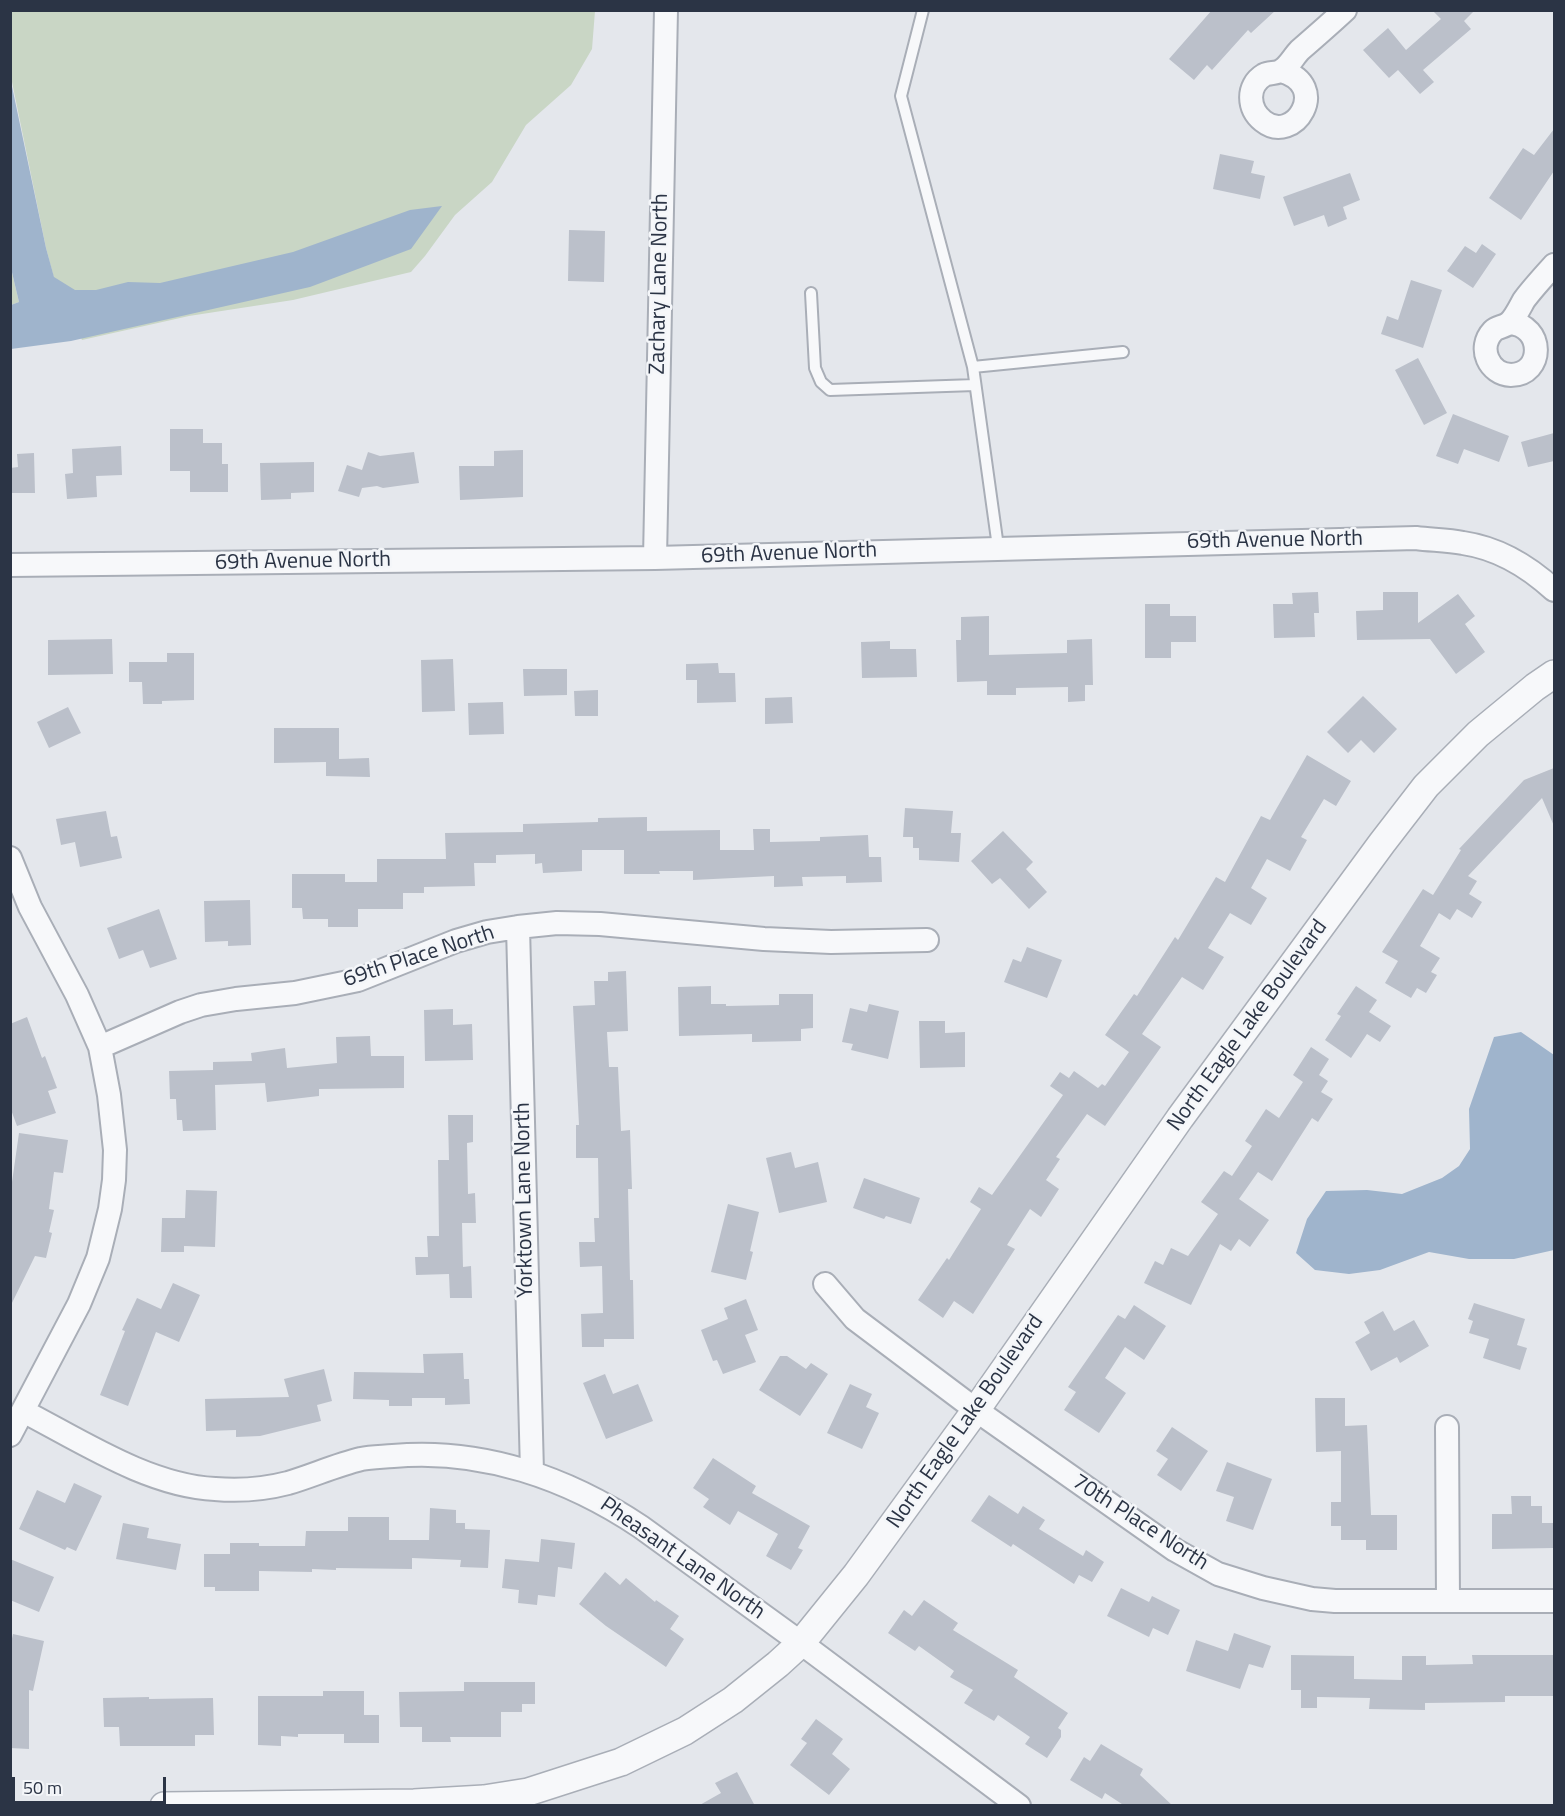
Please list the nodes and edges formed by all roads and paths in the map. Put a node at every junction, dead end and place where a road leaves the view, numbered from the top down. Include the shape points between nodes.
1 (666, 10) edge
2 (922, 10) edge
3 (1345, 10) edge
4 (1281, 71) dead end
5 (1554, 265) edge
6 (811, 293) dead end
7 (1509, 323) dead end
8 (1123, 352) dead end
9 (973, 367) junction
10 (975, 385) junction
11 (998, 548) junction
12 (655, 558) junction
13 (10, 566) edge
14 (1554, 590) edge
15 (1554, 674) edge
16 (10, 858) edge
17 (518, 927) junction
18 (927, 940) dead end
19 (100, 1047) junction
20 (825, 1284) dead end
21 (976, 1410) junction
22 (23, 1411) junction
23 (1447, 1427) dead end
24 (10, 1435) edge
25 (532, 1472) junction
26 (1448, 1601) junction
27 (1554, 1601) edge
28 (801, 1643) junction
29 (992, 1798) edge
30 (527, 1799) edge
31 (164, 1806) edge
32 (1019, 1806) edge

1 - 12 street, Zachary Lane North
2 - 9 lane via 901,96
3 - 4 street
5 - 7 street
6 - 10 lane via 815,368 830,390
8 - 9 lane
9 - 10 lane
10 - 11 lane
11 - 12 street, 69th Avenue North
11 - 14 street, 69th Avenue North via 1416,538 1465,543 1508,557
12 - 13 street, 69th Avenue North
15 - 21 street, North Eagle Lake Boulevard via 1478,734 1426,786 1180,1118
16 - 19 street via 30,907
17 - 18 street, 69th Place North via 600,924 764,939
17 - 19 street, 69th Place North via 456,941 358,980 201,1005
17 - 25 street, Yorktown Lane North
19 - 22 street via 115,1150 105,1234 79,1304
20 - 21 street, 70th Place North via 855,1319
21 - 26 street, 70th Place North via 1136,1525 1218,1574 1312,1599
21 - 28 street, North Eagle Lake Boulevard via 856,1575
22 - 24 street
22 - 25 street, Pheasant Lane North via 123,1463 168,1480 215,1490 253,1489 362,1459 416,1454 477,1459
23 - 26 street
25 - 28 street, Pheasant Lane North via 617,1511
26 - 27 street, 70th Place North
28 - 29 street, Pheasant Lane North
28 - 30 street, North Eagle Lake Boulevard via 733,1700 685,1731 621,1762
29 - 32 street, Pheasant Lane North
30 - 31 street, North Eagle Lake Boulevard

